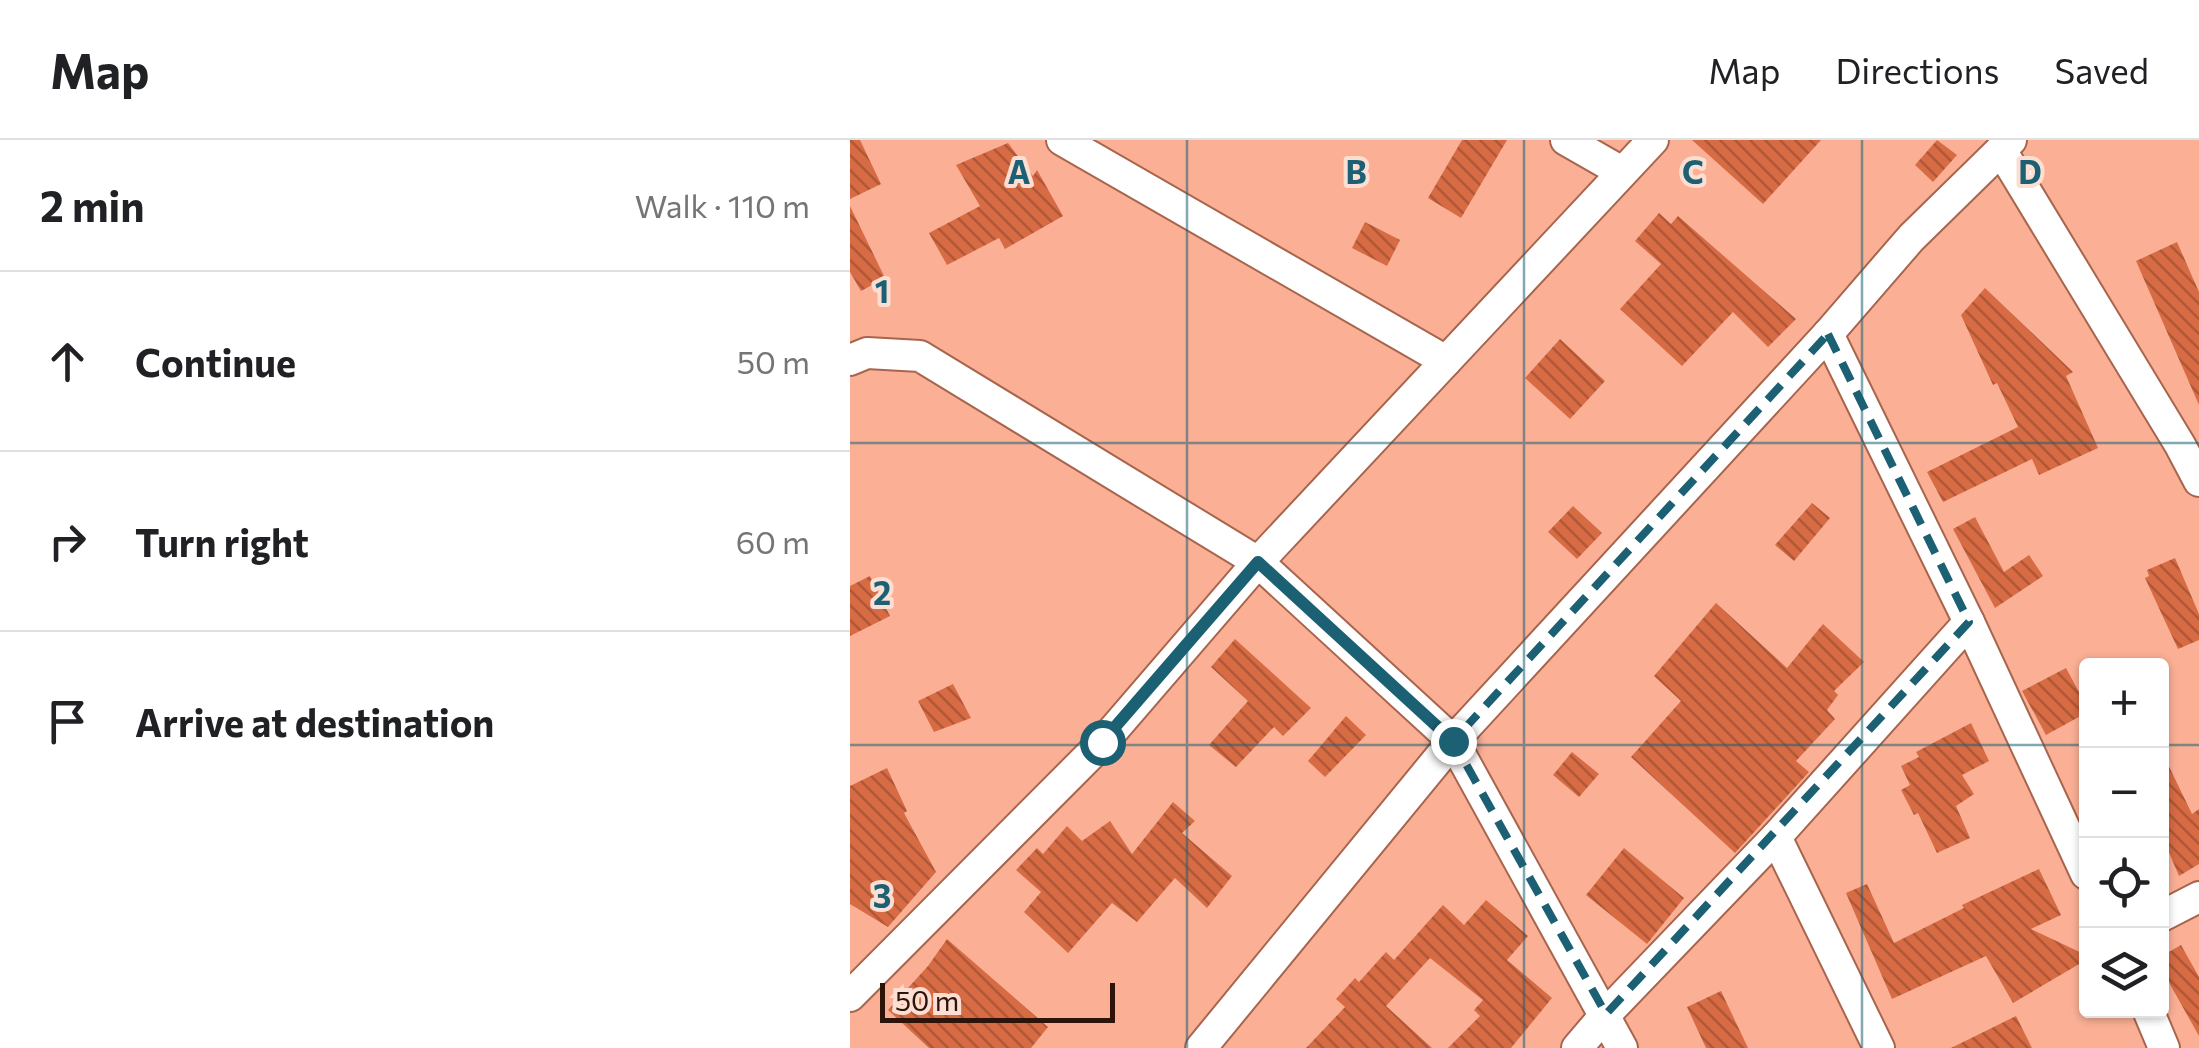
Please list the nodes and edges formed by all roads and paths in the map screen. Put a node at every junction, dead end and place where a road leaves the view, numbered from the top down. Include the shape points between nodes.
1 (1062, 140) edge
2 (1566, 140) edge
3 (1654, 140) edge
4 (2006, 145) edge
5 (1622, 172) junction
6 (1828, 334) junction
7 (850, 360) edge
8 (1446, 361) junction
9 (2199, 482) edge
10 (1258, 562) junction
11 (1969, 622) junction
12 (1453, 741) junction
13 (1776, 838) junction
14 (2079, 859) edge
15 (2199, 897) edge
16 (2169, 912) edge
17 (852, 990) edge
18 (1606, 1014) junction
19 (2151, 1018) edge
20 (1201, 1048) edge
21 (1578, 1048) edge
22 (1622, 1048) edge
23 (1879, 1048) edge
24 (2164, 1048) edge

1 - 8 street
2 - 5 street
3 - 5 street
4 - 6 street via 1911,238
4 - 9 street
5 - 8 street
6 - 11 street
6 - 12 street
7 - 10 street via 867,353 920,356
8 - 10 street
10 - 12 street
10 - 17 street via 1102,742
11 - 13 street
11 - 14 street
12 - 18 street
12 - 20 street
13 - 18 street
13 - 23 street
15 - 16 street
18 - 21 street
18 - 22 street
19 - 24 street

